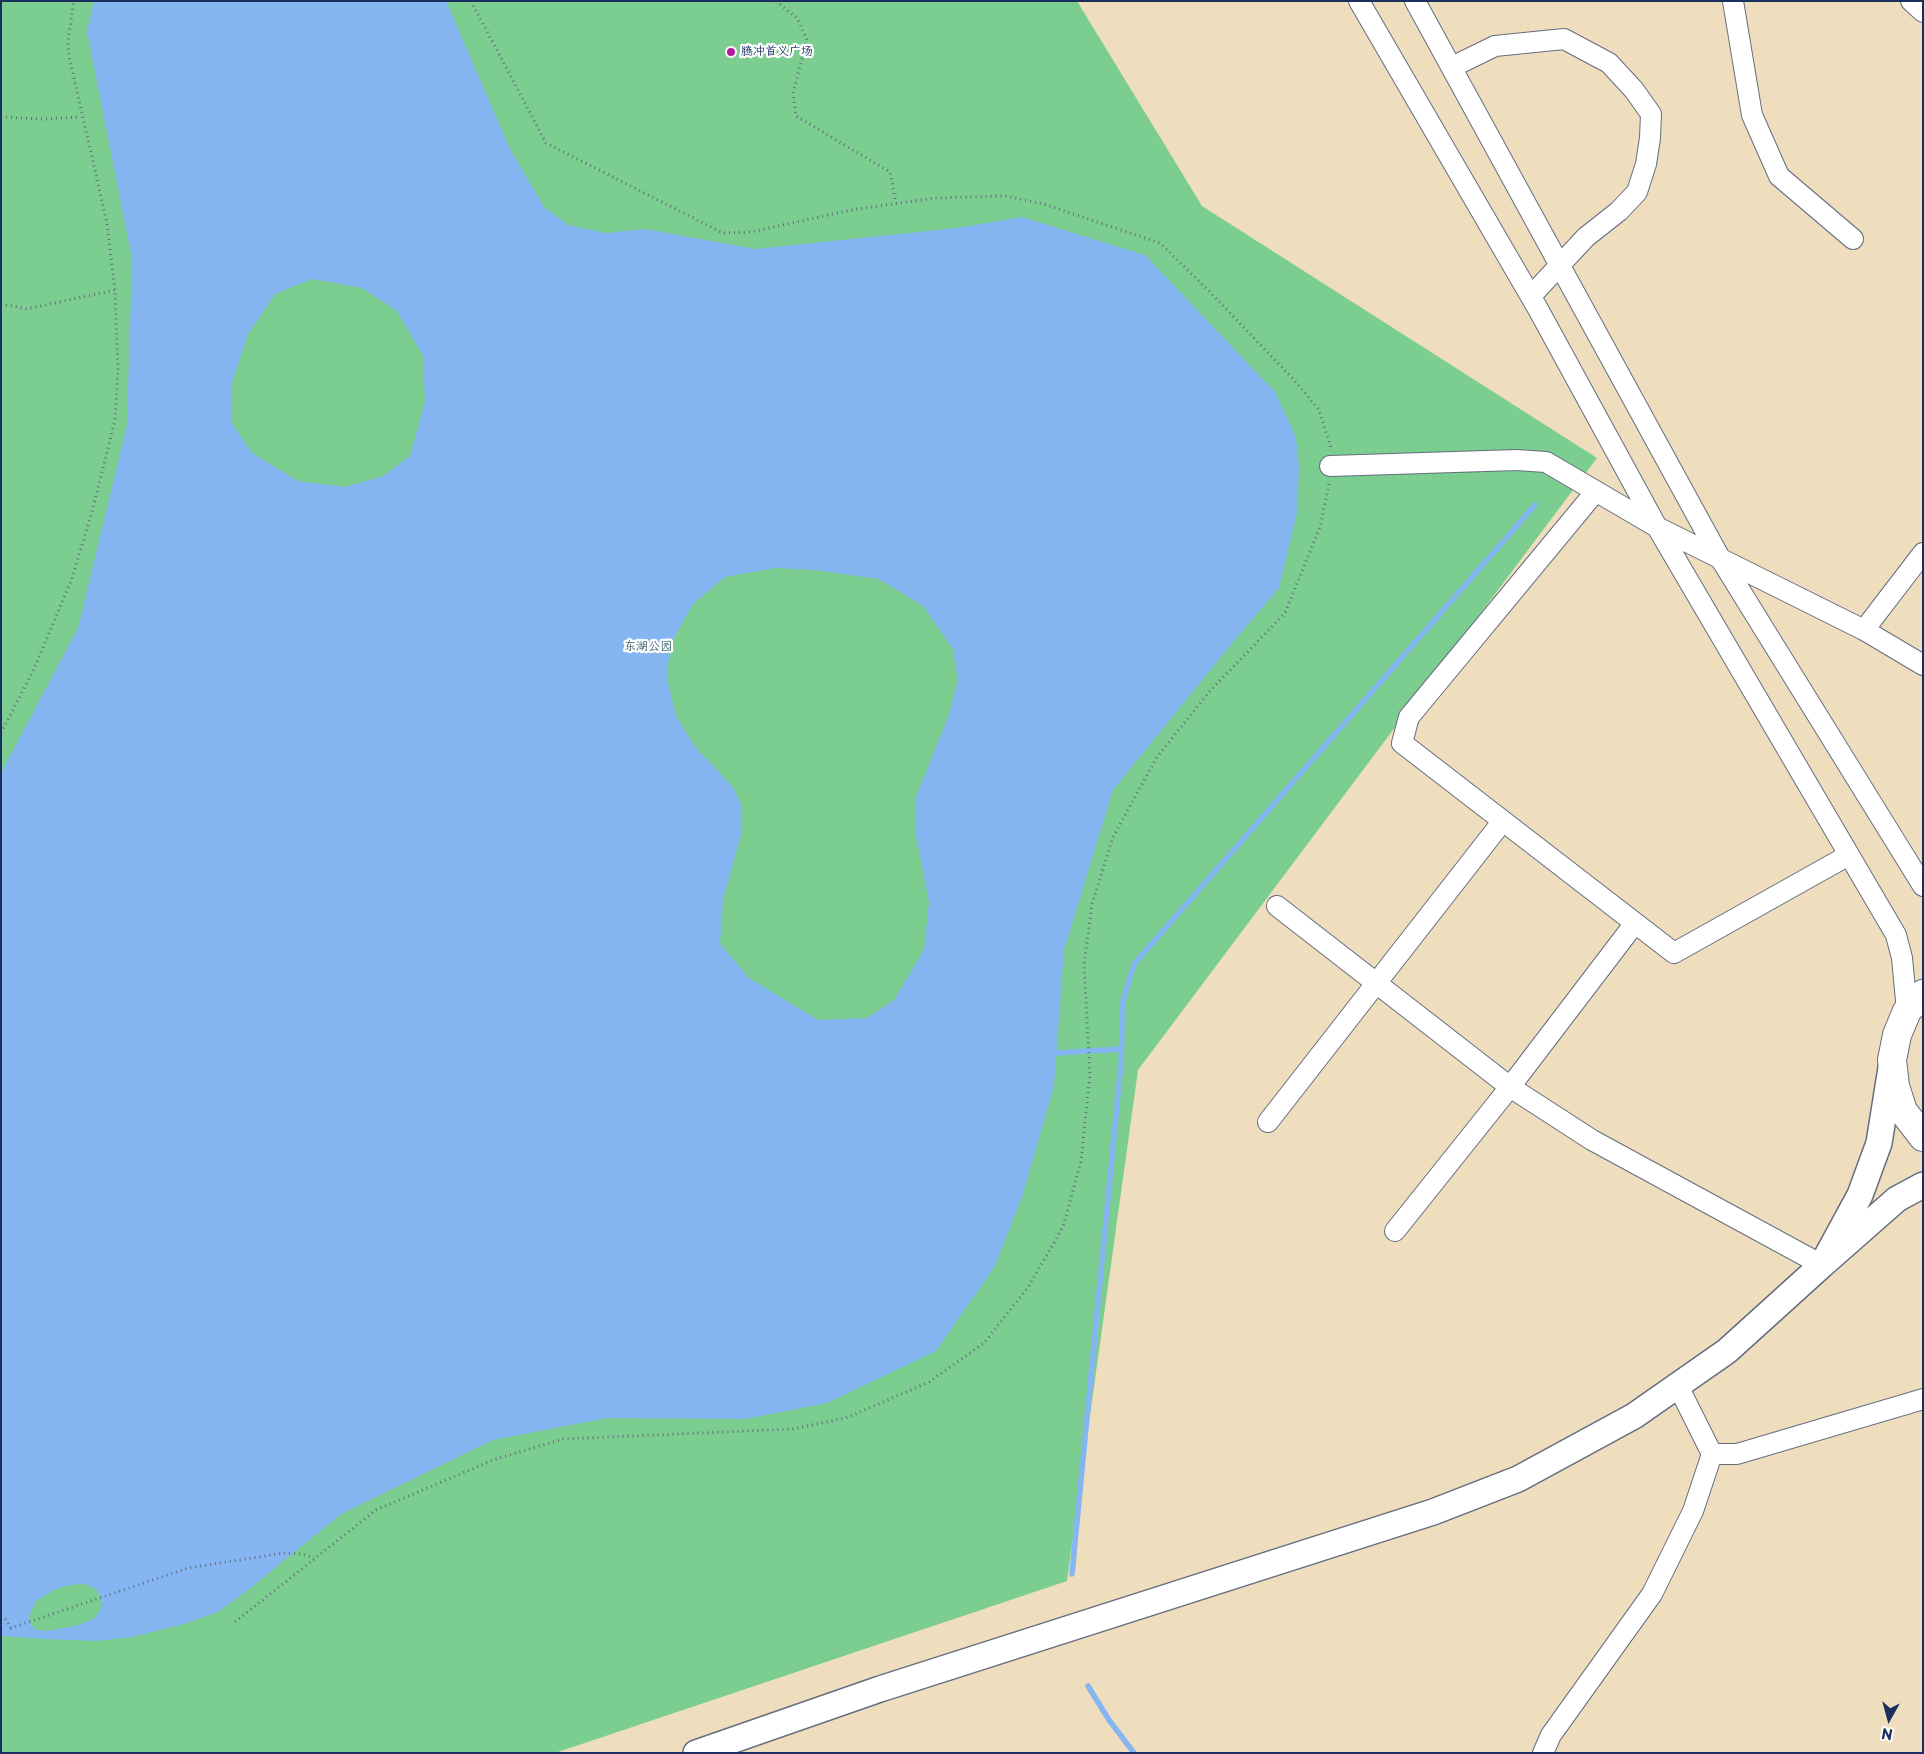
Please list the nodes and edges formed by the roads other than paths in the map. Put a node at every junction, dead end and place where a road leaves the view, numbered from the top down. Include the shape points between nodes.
1 (1359, 1) edge
2 (1415, 1) edge
3 (1733, 1) edge
4 (1910, 1) edge
5 (1923, 12) edge
6 (1452, 67) junction
7 (1854, 239) dead end
8 (1559, 266) junction
9 (1530, 296) junction
10 (1330, 466) road end
11 (1596, 490) junction
12 (1657, 527) junction
13 (1923, 553) edge
14 (1720, 558) junction
15 (1864, 630) junction
16 (1923, 665) edge
17 (1502, 822) junction
18 (1849, 855) junction
19 (1923, 886) edge
20 (1277, 906) dead end
21 (1635, 923) junction
22 (1375, 983) junction
23 (1915, 1002) edge
24 (1892, 1060) junction
25 (1510, 1087) junction
26 (1268, 1122) dead end
27 (1923, 1137) edge
28 (1923, 1185) edge
29 (1395, 1231) dead end
30 (1822, 1265) junction
31 (1678, 1386) junction
32 (1923, 1399) edge
33 (1712, 1454) junction
34 (696, 1753) edge
35 (1543, 1753) edge

1 - 9 street
2 - 6 street
3 - 7 street via 1752,115 1779,176
4 - 5 street
6 - 8 street
6 - 8 street via 1495,46 1564,39 1609,63 1651,114 1646,164 1637,192
8 - 9 street
8 - 14 street
9 - 12 street
10 - 11 street via 1517,460 1546,462
11 - 12 street
11 - 17 street via 1409,717 1402,743
12 - 14 street
12 - 18 street
13 - 15 street
14 - 15 street
14 - 19 street
15 - 16 street
17 - 21 street
17 - 22 street
18 - 21 street via 1674,953
18 - 23 street via 1896,935
20 - 22 street
21 - 25 street
22 - 25 street
22 - 26 street
23 - 24 highway via 1897,1034
24 - 27 highway via 1895,1086 1903,1111
24 - 30 main road via 1879,1143 1860,1196
25 - 29 street
25 - 30 street via 1592,1140
28 - 30 main road via 1897,1199
30 - 31 main road via 1727,1351
31 - 33 street
31 - 34 main road via 1634,1416 1518,1479 1433,1512 880,1690
32 - 33 street via 1737,1454
33 - 35 street via 1692,1511 1652,1594 1551,1735

